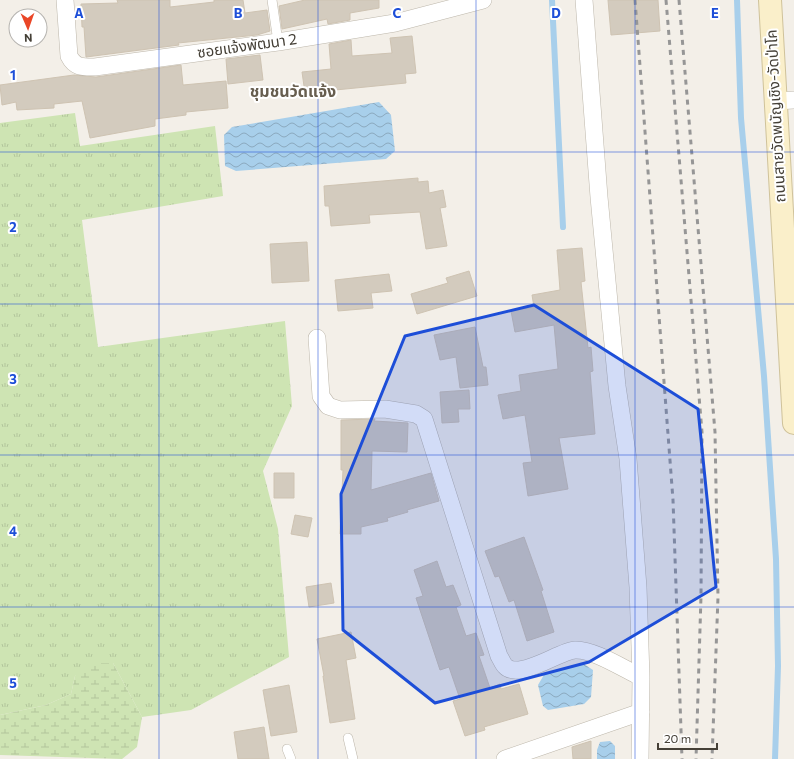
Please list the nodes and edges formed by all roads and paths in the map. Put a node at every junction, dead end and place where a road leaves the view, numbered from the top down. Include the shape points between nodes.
1 (65, 0) edge
2 (272, 0) edge
3 (483, 0) edge
4 (584, 0) edge
5 (770, 0) edge
6 (278, 42) junction
7 (785, 101) edge
8 (790, 267) edge
9 (317, 338) dead end
10 (794, 423) edge
11 (641, 677) junction
12 (641, 712) junction
13 (348, 738) dead end
14 (287, 749) dead end
15 (291, 759) edge
16 (353, 759) edge
17 (505, 759) edge
18 (640, 759) edge

1 - 6 street, ซอยแจ้งพัฒนา 2 via 69,56 73,64 80,67
2 - 6 lane
3 - 6 street, ซอยแจ้งพัฒนา 2 via 395,23
4 - 11 street via 616,378 628,459 638,587
5 - 7 main road, ถนนสายวัดพนัญเชิง-วัดป่าโค
7 - 8 main road, ถนนสายวัดพนัญเชิง-วัดป่าโค
8 - 10 main road, ถนนสายวัดพนัญเชิง-วัดป่าโค
9 - 11 street via 321,396 328,406 340,410 385,409 416,414 424,419 499,656 506,667 512,671 524,669 575,650 592,653
11 - 12 street
12 - 17 street
12 - 18 street
13 - 16 lane
14 - 15 lane

